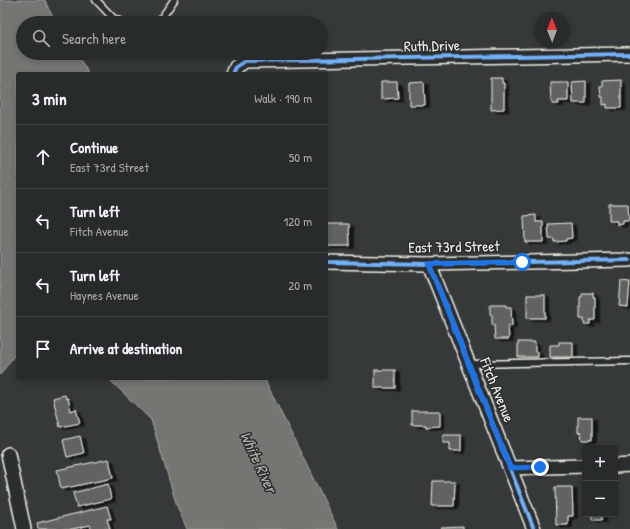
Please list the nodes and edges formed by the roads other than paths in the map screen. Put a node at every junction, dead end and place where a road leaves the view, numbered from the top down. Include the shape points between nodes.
1 (96, 0) edge
2 (174, 0) edge
3 (111, 16) edge
4 (163, 16) edge
5 (630, 54) edge
6 (328, 59) edge
7 (300, 60) edge
8 (234, 70) edge
9 (630, 260) edge
10 (328, 262) edge
11 (429, 264) junction
12 (630, 361) edge
13 (469, 364) junction
14 (8, 454) dead end
15 (630, 465) edge
16 (582, 466) edge
17 (618, 466) edge
18 (510, 468) junction
19 (24, 529) edge
20 (534, 529) edge

1 - 3 lane
2 - 4 lane
5 - 6 street, Ruth Drive
7 - 8 street, Ruth Drive via 245,61
9 - 11 street, East 73rd Street
10 - 11 street, East 73rd Street
11 - 13 street, Fitch Avenue
12 - 13 lane
13 - 18 street, Fitch Avenue
14 - 19 street
15 - 17 street
16 - 18 street
18 - 20 street, Fitch Avenue

